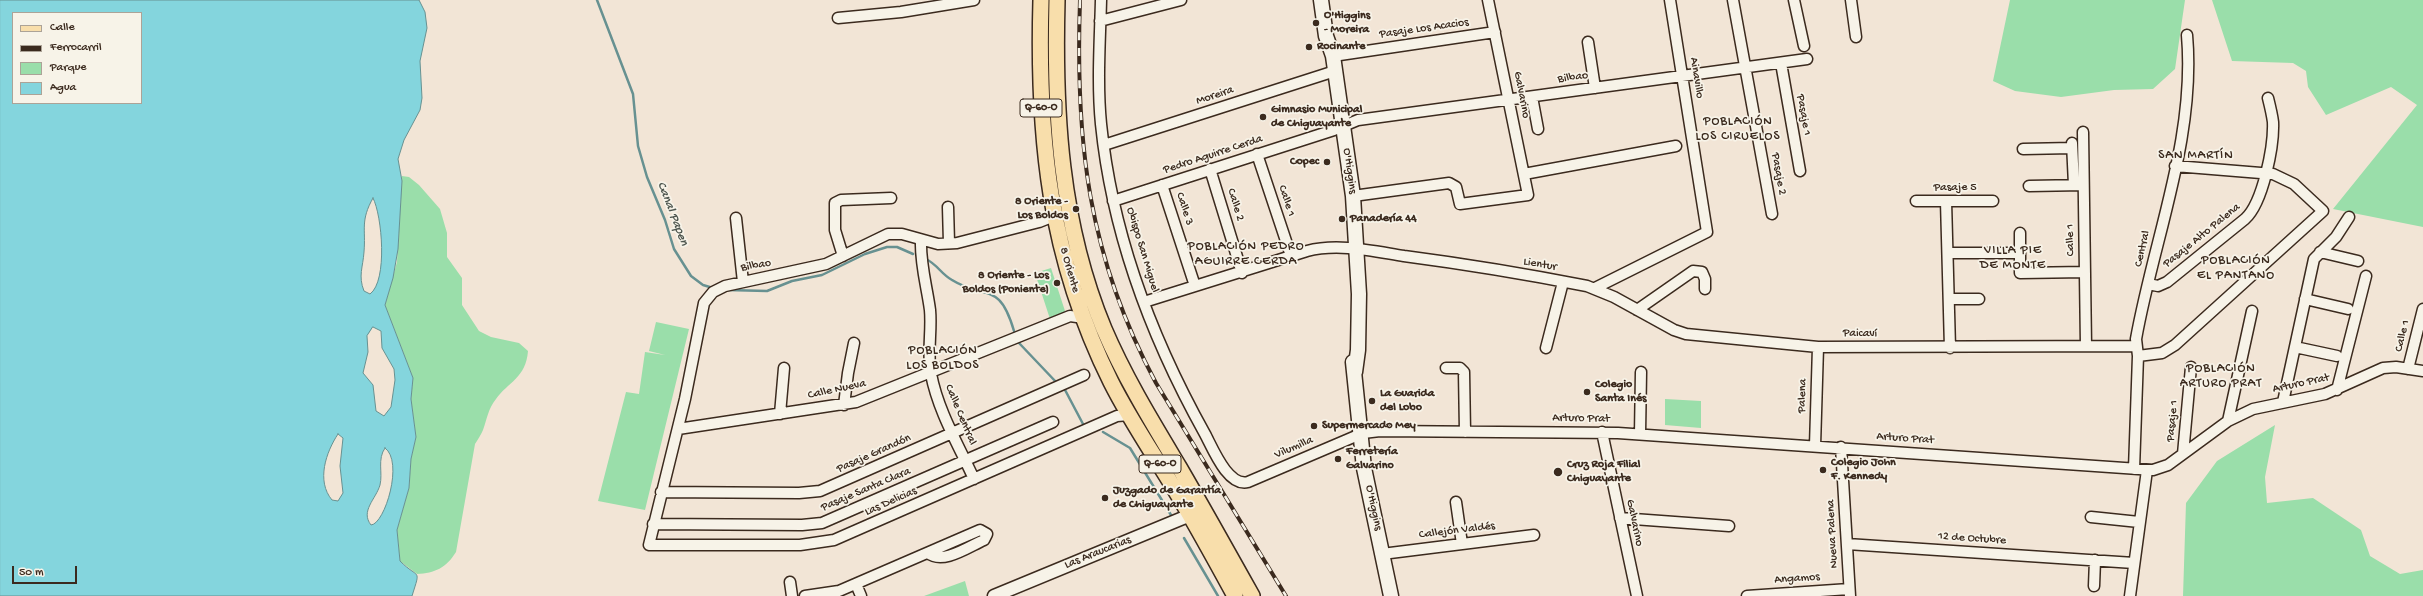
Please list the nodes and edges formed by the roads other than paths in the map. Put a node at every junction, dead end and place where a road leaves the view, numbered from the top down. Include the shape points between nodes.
1 (974, 0) edge
2 (1041, 0) edge
3 (1056, 0) edge
4 (1101, 0) edge
5 (1181, 0) edge
6 (1321, 0) edge
7 (1329, 0) edge
8 (1488, 0) edge
9 (1670, 0) edge
10 (1733, 0) edge
11 (1794, 0) edge
12 (1851, 0) edge
13 (838, 18) dead end
14 (1100, 21) junction
15 (1495, 32) junction
16 (2187, 35) dead end
17 (1856, 37) dead end
18 (1588, 42) dead end
19 (1804, 46) dead end
20 (1333, 56) junction
21 (1807, 59) dead end
22 (1781, 63) junction
23 (1747, 67) junction
24 (1335, 71) junction
25 (1682, 76) junction
26 (1595, 88) junction
27 (1532, 97) junction
28 (2268, 98) dead end
29 (1509, 100) junction
30 (1343, 126) junction
31 (1538, 129) dead end
32 (2083, 132) dead end
33 (1104, 145) junction
34 (1676, 146) dead end
35 (2023, 149) dead end
36 (1257, 154) junction
37 (2175, 166) junction
38 (1210, 169) junction
39 (1800, 172) dead end
40 (2265, 173) junction
41 (1524, 174) junction
42 (1162, 185) junction
43 (2078, 185) junction
44 (2029, 186) dead end
45 (1353, 196) junction
46 (891, 198) dead end
47 (1066, 200) junction
48 (1114, 201) junction
49 (1916, 201) dead end
50 (1946, 201) junction
51 (1993, 201) dead end
52 (948, 206) dead end
53 (1772, 214) dead end
54 (1054, 216) junction
55 (2349, 217) dead end
56 (736, 218) dead end
57 (2020, 233) dead end
58 (921, 240) junction
59 (949, 243) junction
60 (1356, 249) junction
61 (2020, 252) junction
62 (2320, 252) junction
63 (1948, 253) junction
64 (843, 256) junction
65 (1291, 256) junction
66 (2358, 261) dead end
67 (1242, 272) junction
68 (2085, 272) junction
69 (2366, 276) dead end
70 (743, 282) junction
71 (1563, 282) junction
72 (2148, 284) junction
73 (1195, 286) junction
74 (1595, 288) junction
75 (1705, 289) dead end
76 (2305, 298) junction
77 (1949, 299) junction
78 (1979, 299) dead end
79 (1144, 302) junction
80 (2348, 309) dead end
81 (2423, 309) edge
82 (1637, 310) junction
83 (2252, 312) dead end
84 (1084, 318) junction
85 (1104, 327) junction
86 (854, 343) dead end
87 (2086, 346) junction
88 (1818, 347) junction
89 (2295, 347) junction
90 (1546, 348) dead end
91 (1950, 348) junction
92 (2137, 351) junction
93 (2337, 356) dead end
94 (2191, 367) dead end
95 (784, 368) dead end
96 (1446, 368) dead end
97 (2408, 369) junction
98 (2423, 371) edge
99 (1641, 372) dead end
100 (931, 373) junction
101 (1084, 375) dead end
102 (2337, 390) junction
103 (2283, 402) junction
104 (844, 405) junction
105 (780, 414) junction
106 (1129, 415) junction
107 (2228, 421) junction
108 (1053, 422) dead end
109 (678, 430) junction
110 (1465, 432) junction
111 (1602, 432) junction
112 (953, 433) junction
113 (1640, 434) junction
114 (1360, 435) junction
115 (1815, 446) junction
116 (1841, 447) junction
117 (2183, 454) junction
118 (966, 461) junction
119 (2134, 469) junction
120 (2146, 470) junction
121 (974, 479) junction
122 (1239, 483) joint
123 (661, 492) junction
124 (1456, 502) dead end
125 (1196, 511) junction
126 (2091, 517) dead end
127 (1620, 518) junction
128 (2139, 522) junction
129 (653, 524) junction
130 (1729, 526) dead end
131 (1534, 535) dead end
132 (1462, 544) junction
133 (1847, 544) junction
134 (648, 545) joint
135 (928, 553) junction
136 (1382, 554) junction
137 (2095, 560) junction
138 (2134, 563) junction
139 (790, 582) dead end
140 (856, 584) junction
141 (2094, 586) dead end
142 (1850, 592) edge
143 (792, 596) edge
144 (805, 596) edge
145 (861, 596) edge
146 (994, 596) edge
147 (1235, 596) edge
148 (1252, 596) edge
149 (1392, 596) edge
150 (1637, 596) edge
151 (1747, 596) edge
152 (2130, 596) edge

1 - 13 street via 901,12
2 - 54 main road, 8 Oriente / Q-60-O via 1041,112
3 - 47 main road, 8 Oriente / Q-60-O via 1056,104
4 - 14 street, Obispo San Miguel
5 - 14 street
6 - 20 main road, O'Higgins via 1326,36
7 - 20 main road, O'Higgins via 1334,36
8 - 15 street, Galvarino
9 - 25 street, Ainavillo
10 - 23 street
11 - 19 street
12 - 17 street
14 - 33 street, Obispo San Miguel via 1099,84
15 - 20 street, Pasaje Los Acacios
15 - 29 street, Galvarino
16 - 37 street, Central via 2188,95
18 - 26 street
20 - 24 main road, O'Higgins
21 - 22 street, Bilbao
22 - 23 street, Bilbao
22 - 39 street, Pasaje 1
23 - 25 street, Bilbao
23 - 53 street, Pasaje 2
24 - 30 main road, O'Higgins
24 - 33 street, Moreira
25 - 26 street, Bilbao
25 - 74 street, Ainavillo via 1707,232
26 - 27 street, Bilbao
27 - 29 street, Bilbao
27 - 31 street
28 - 40 street, Pasaje Alto Palena via 2273,123
29 - 30 street, Bilbao via 1358,120
29 - 41 street, Galvarino
30 - 36 street, Pedro Aguirre Cerda
30 - 45 main road, O'Higgins
32 - 43 street, Calle 1
33 - 48 street, Obispo San Miguel
34 - 41 street
35 - 43 street via 2072,145
36 - 38 street, Pedro Aguirre Cerda
36 - 65 street, Calle 1
37 - 40 street
37 - 72 street, Central
38 - 42 street, Pedro Aguirre Cerda
38 - 67 street, Calle 2
40 - 72 street, Pasaje Alto Palena via 2258,203 2249,216 2167,282 2158,286
40 - 92 street, Paicaví via 2294,184 2322,211 2174,346 2162,353
41 - 45 street, Galvarino via 1528,195 1460,204 1456,187 1449,183
42 - 48 street, Pedro Aguirre Cerda
42 - 73 street, Calle 3
43 - 44 street
43 - 68 street, Calle 1
45 - 60 main road, O'Higgins
46 - 64 street via 836,201 834,221
47 - 54 main road via 1062,209
47 - 85 main road, 8 Oriente / Q-60-O via 1082,264
48 - 79 street, Obispo San Miguel
49 - 50 street, Pasaje 5
50 - 51 street, Pasaje 5
50 - 63 street
52 - 59 street
54 - 59 street, Bilbao via 1021,227
54 - 84 main road, 8 Oriente / Q-60-O
55 - 62 street via 2336,237
56 - 70 street
57 - 61 street
58 - 59 street, Bilbao
58 - 64 street, Bilbao via 902,234 888,234
58 - 100 street, Calle Central via 931,322
60 - 65 street, Lientur via 1312,250
60 - 71 street, Lientur
60 - 114 main road, O'Higgins via 1351,328
61 - 63 street
61 - 68 street via 2020,273
62 - 66 street
62 - 76 street via 2313,263
63 - 77 street
64 - 70 street, Bilbao via 820,266
65 - 67 street, Lientur
67 - 73 street, Lientur
68 - 87 street, Calle 1
69 - 102 street
70 - 109 street, Bilbao via 713,292 704,303
71 - 74 street, Lientur
71 - 90 street
72 - 92 street, Central
73 - 79 street, Lientur
74 - 82 street, Paicaví
75 - 82 street via 1702,272 1693,271
76 - 80 street
76 - 89 street
77 - 78 street
77 - 91 street
79 - 122 street, Obispo San Miguel via 1171,369 1188,403 1230,477
81 - 97 street, Calle 1
82 - 88 street, Paicaví via 1686,334
83 - 107 street
84 - 85 main road via 1091,318
84 - 100 street, Calle Nueva via 1070,316
84 - 106 main road, 8 Oriente / Q-60-O via 1108,376
85 - 125 main road, 8 Oriente / Q-60-O via 1138,400
86 - 104 street
87 - 91 street, Paicaví
87 - 92 street, Paicaví
88 - 91 street, Paicaví
88 - 115 street, Palena
89 - 93 street
89 - 103 street
92 - 119 street, Central
94 - 117 street, Pasaje 1
95 - 105 street
96 - 110 street via 1460,368 1464,372
97 - 98 street, Arturo Prat
97 - 102 street, Arturo Prat via 2390,367 2376,370
99 - 113 street
100 - 104 street, Calle Nueva
100 - 112 street, Calle Central via 937,398
101 - 112 street, Pasaje Grandón
102 - 103 street, Arturo Prat
103 - 107 street, Arturo Prat via 2254,409
104 - 105 street, Calle Nueva
105 - 109 street, Calle Nueva
106 - 121 street, Las Delicias via 1117,416
106 - 125 main road, 8 Oriente / Q-60-O
107 - 117 street, Arturo Prat
108 - 118 street, Pasaje Santa Clara
109 - 123 street, Bilbao
110 - 111 street, Arturo Prat
110 - 114 street, Arturo Prat via 1374,432
111 - 113 street, Arturo Prat
111 - 127 street, Galvarino
112 - 118 street, Calle Central
112 - 123 street, Pasaje Grandón via 838,484 812,492
113 - 115 street, Arturo Prat
114 - 122 street, Vilumilla via 1248,482
114 - 136 main road, O'Higgins via 1364,468
115 - 116 street, Arturo Prat
116 - 119 street, Arturo Prat
116 - 133 street, Nueva Palena
117 - 120 street, Arturo Prat via 2162,469
118 - 121 street, Calle Central
118 - 129 street, Pasaje Santa Clara via 822,523
119 - 120 street, Arturo Prat
120 - 128 street
121 - 134 street, Las Delicias via 846,536 822,543
123 - 129 street, Bilbao
124 - 132 street
125 - 146 street, Las Araucarias
125 - 147 main road, Q-60-O
125 - 148 main road, Q-60-O
126 - 128 street
127 - 130 street
127 - 150 street, Galvarino
128 - 138 street
129 - 134 street, Bilbao
131 - 132 street, Callejón Valdés
132 - 136 street, Callejón Valdés
133 - 137 street, 12 de Octubre
133 - 142 street, Nueva Palena
135 - 135 street via 934,558 942,558 984,540 987,534 980,530
135 - 140 street
136 - 149 main road, O'Higgins
137 - 138 street, 12 de Octubre
137 - 141 street
138 - 152 street
139 - 143 street
140 - 144 street
140 - 145 street
142 - 151 street, Angamos

